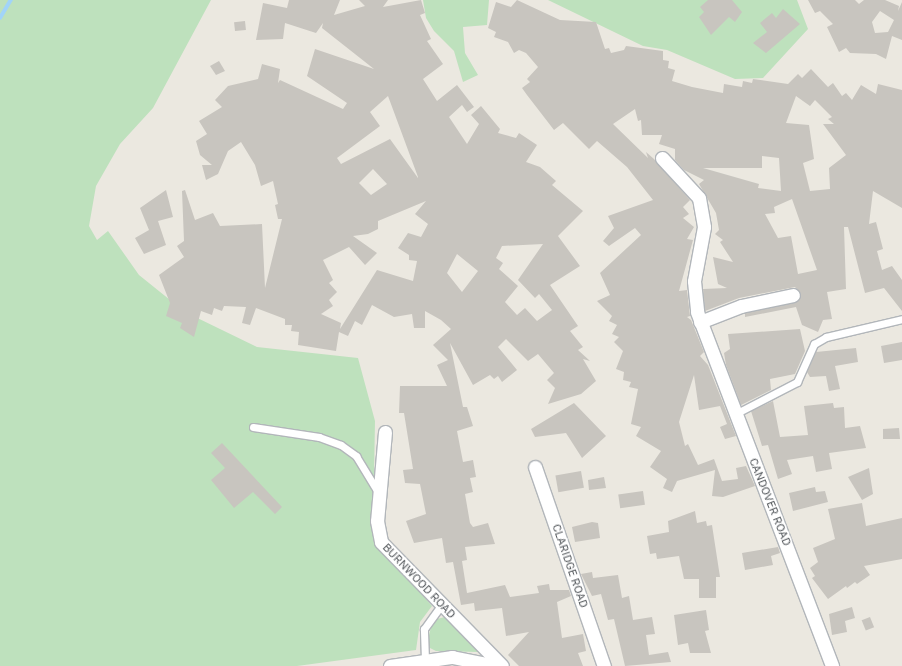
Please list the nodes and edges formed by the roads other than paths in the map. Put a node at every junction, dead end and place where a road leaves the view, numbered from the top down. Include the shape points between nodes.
1 (662, 158) dead end
2 (793, 295) dead end
3 (902, 319) edge
4 (700, 322) junction
5 (735, 414) junction
6 (253, 427) dead end
7 (385, 432) dead end
8 (535, 466) dead end
9 (380, 496) junction
10 (442, 604) junction
11 (425, 660) junction
12 (390, 666) edge
13 (496, 666) edge
14 (502, 666) edge
15 (604, 666) edge
16 (832, 666) edge

1 - 4 street, CANDOVER ROAD via 692,188 701,206 704,233 694,292
2 - 4 street via 741,306
3 - 5 lane via 826,338 814,344 797,382
4 - 5 street, CANDOVER ROAD
5 - 16 street, CANDOVER ROAD
6 - 9 lane via 319,437 341,445 356,456
7 - 9 street, BURNWOOD ROAD
8 - 15 street, CLARIDGE ROAD
9 - 10 street, BURNWOOD ROAD via 377,530 381,542
10 - 11 lane via 424,629
10 - 14 street, BURNWOOD ROAD
11 - 12 street
11 - 13 street via 467,658

